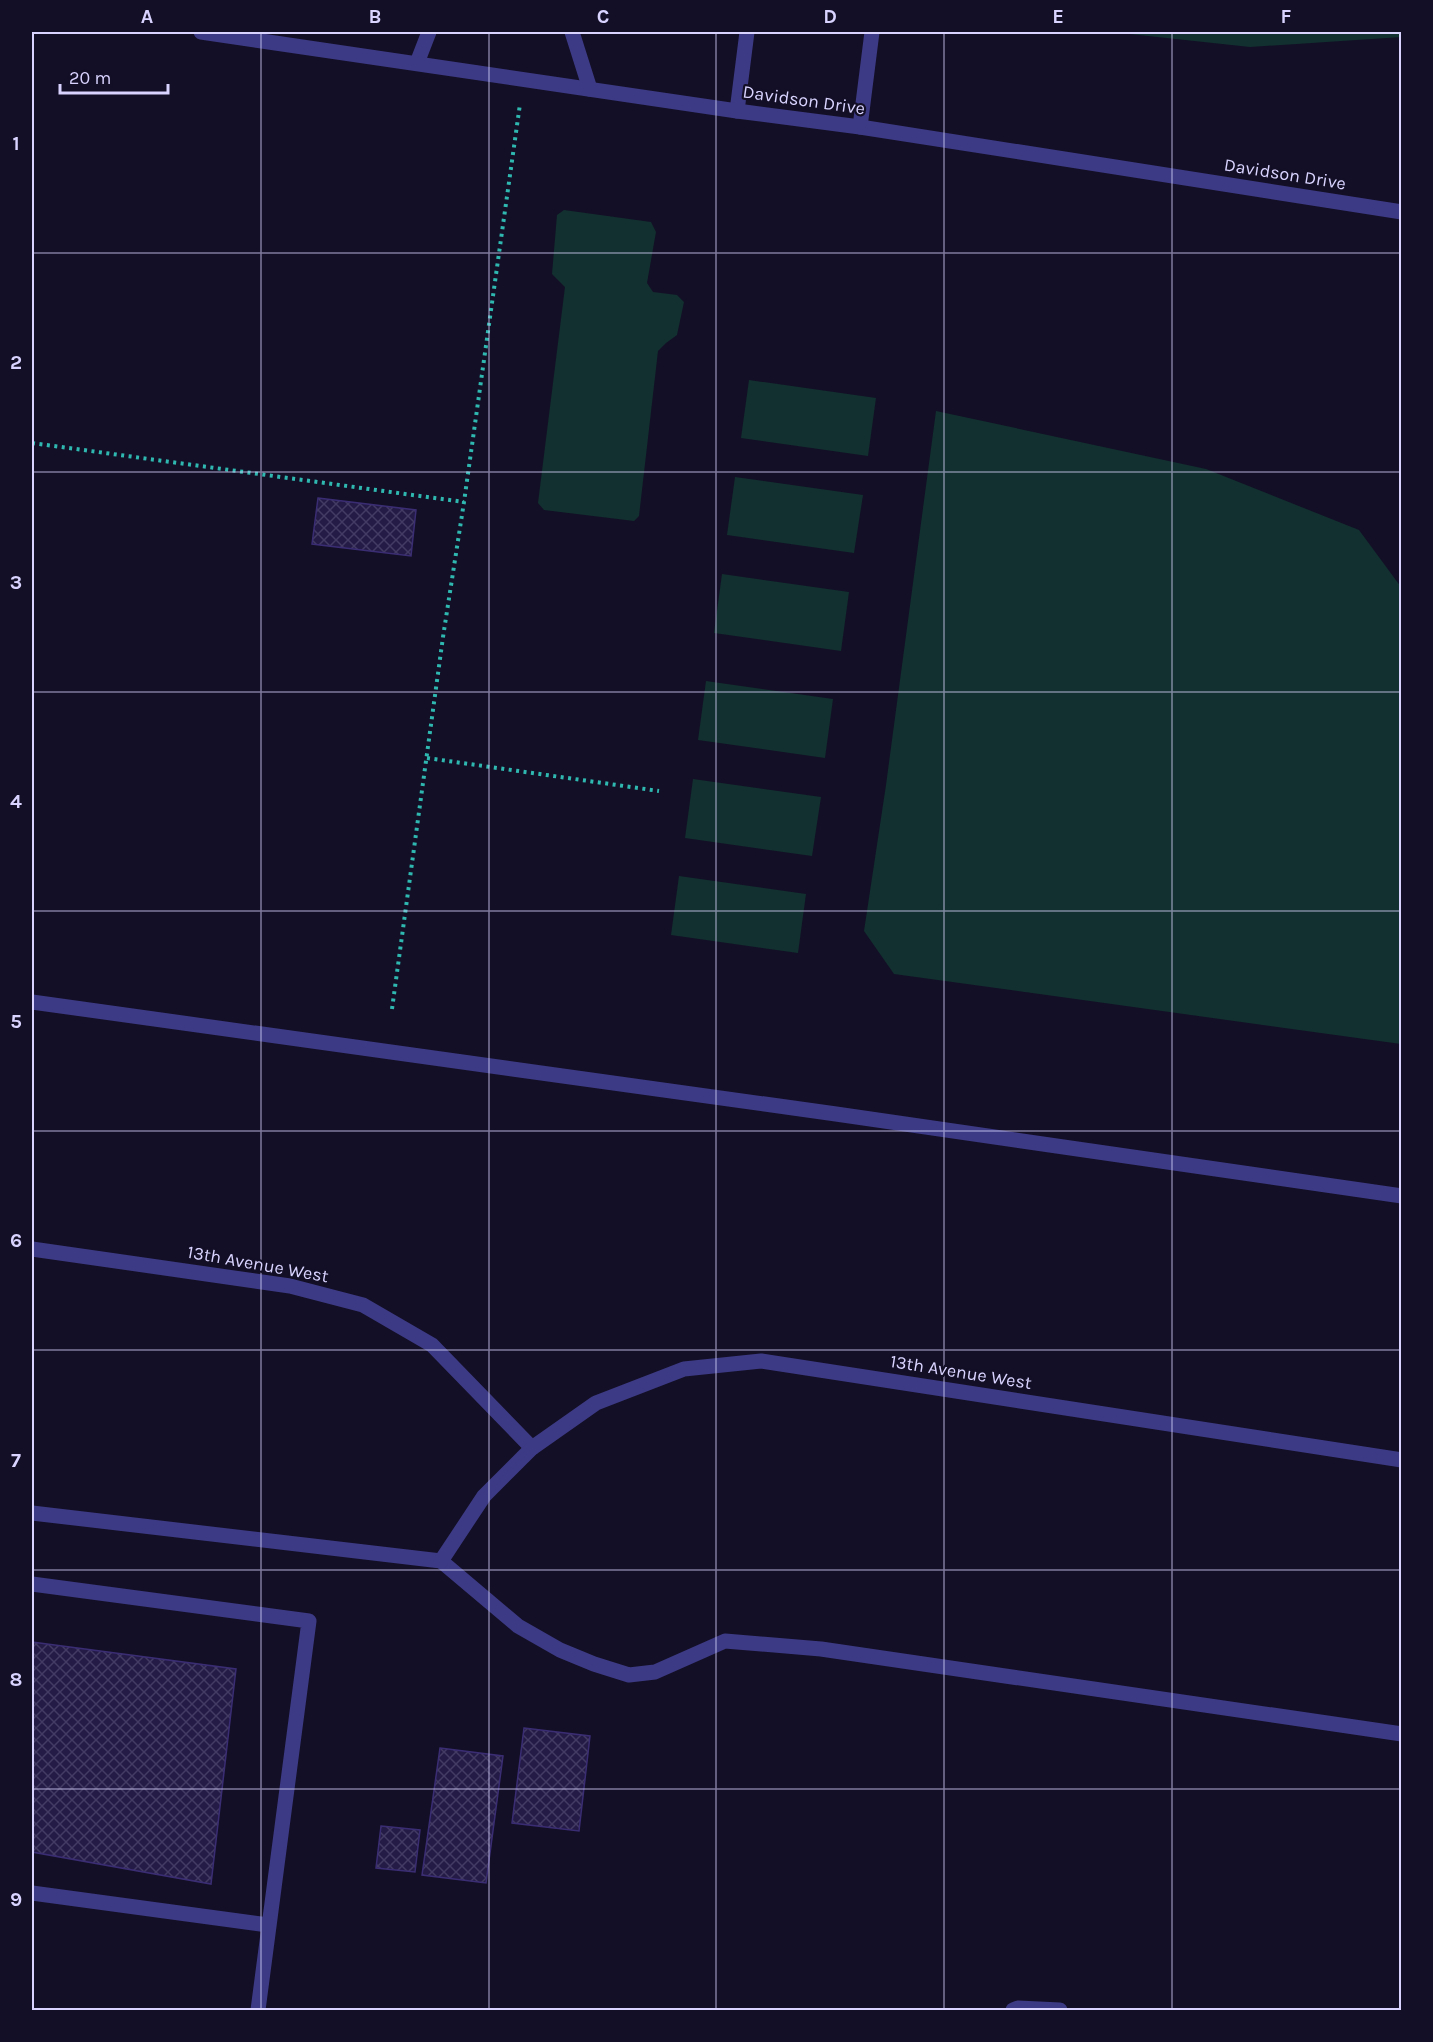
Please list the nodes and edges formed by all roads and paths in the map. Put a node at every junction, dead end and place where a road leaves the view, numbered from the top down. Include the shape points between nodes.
1 (201, 32) edge
2 (429, 32) edge
3 (572, 32) edge
4 (747, 32) edge
5 (872, 32) edge
6 (417, 63) junction
7 (523, 80) junction
8 (590, 89) junction
9 (737, 111) junction
10 (860, 127) junction
11 (1401, 212) edge
12 (32, 443) edge
13 (464, 502) junction
14 (428, 758) junction
15 (659, 791) dead end
16 (32, 1002) edge
17 (392, 1009) dead end
18 (1401, 1196) edge
19 (32, 1249) edge
20 (532, 1448) junction
21 (1401, 1460) edge
22 (32, 1513) edge
23 (441, 1561) junction
24 (32, 1584) edge
25 (1401, 1734) edge
26 (32, 1893) edge
27 (268, 1925) junction
28 (258, 2010) edge
29 (1013, 2010) edge
30 (1060, 2010) edge

1 - 6 street, Davidson Drive
2 - 6 street
3 - 8 street
4 - 9 street
5 - 10 street
6 - 7 street, Davidson Drive
7 - 8 street, Davidson Drive
7 - 13 path
8 - 9 street, Davidson Drive
9 - 10 street, Davidson Drive
10 - 11 street, Davidson Drive
12 - 13 path
13 - 14 path
14 - 15 path
14 - 17 path
16 - 18 street
19 - 20 street, 13th Avenue West via 290,1286 363,1305 432,1345
20 - 21 street, 13th Avenue West via 596,1403 684,1369 761,1361
20 - 23 street, 13th Avenue West via 484,1496
22 - 23 street
23 - 25 street via 518,1626 560,1650 629,1675 655,1672 726,1641 821,1649
24 - 27 street via 309,1621
26 - 27 street
27 - 28 street
29 - 30 street

